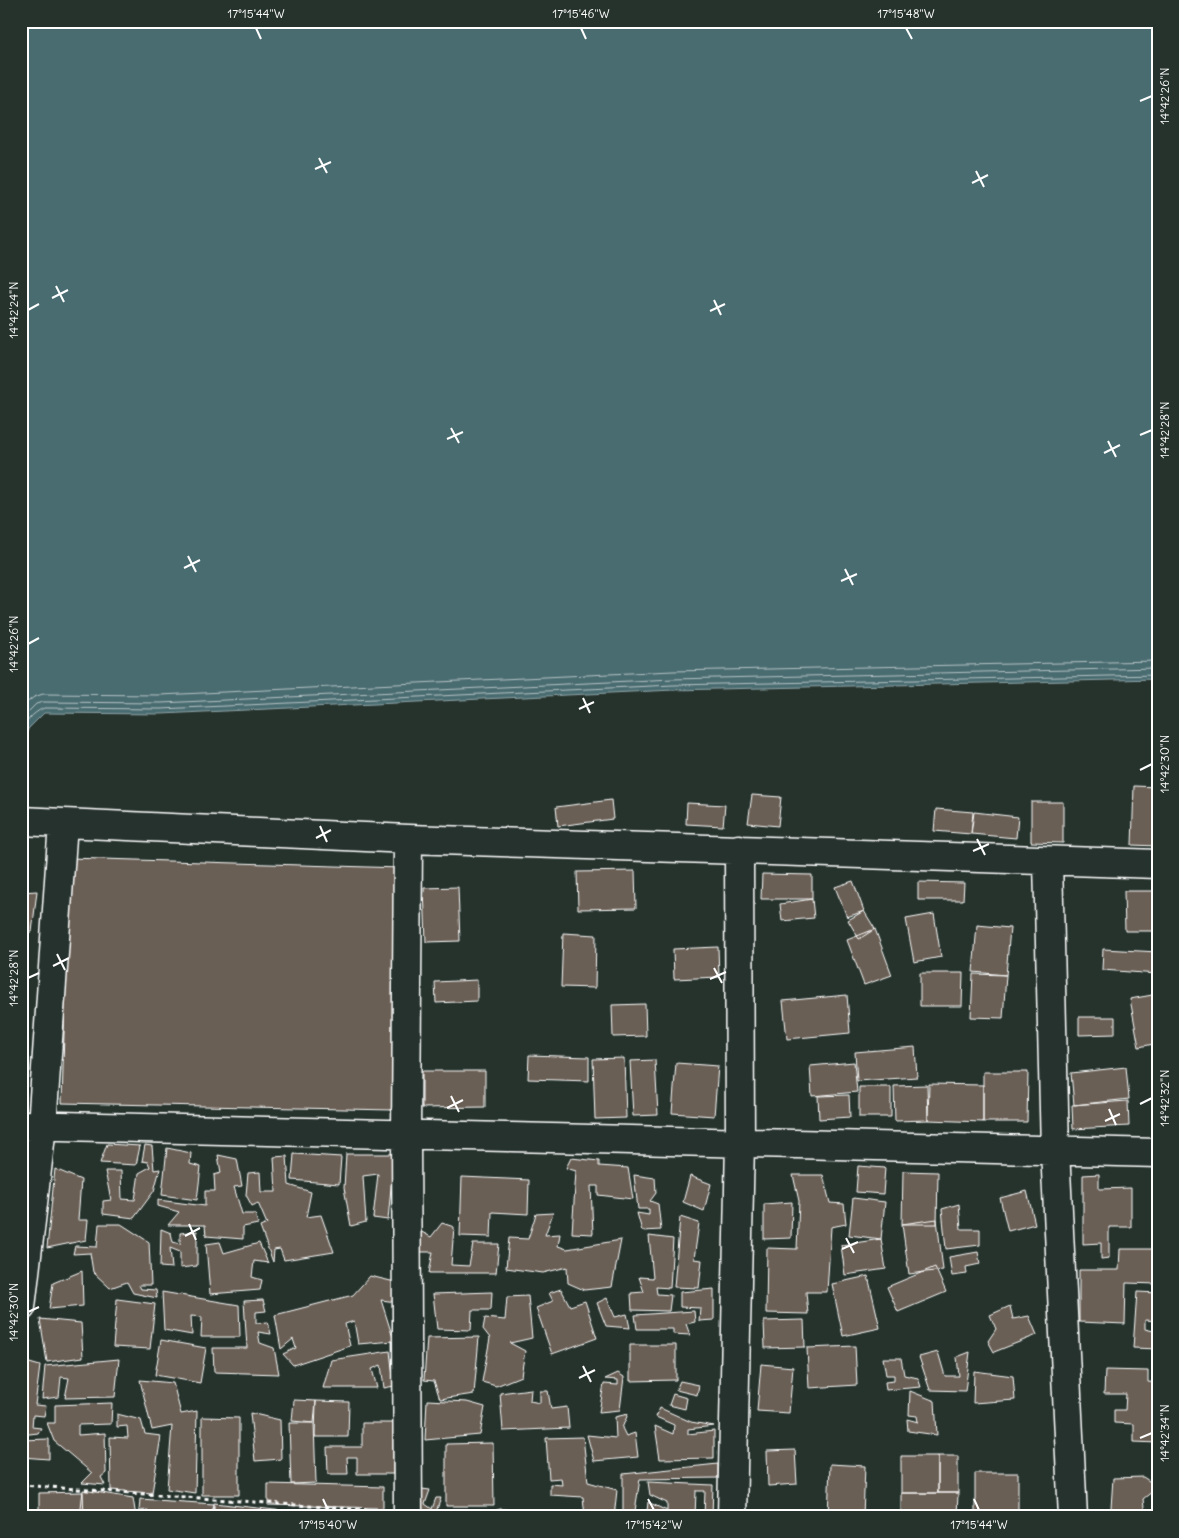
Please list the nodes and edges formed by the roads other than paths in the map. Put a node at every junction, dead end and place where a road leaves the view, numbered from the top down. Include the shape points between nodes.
1 (21, 821) edge
2 (63, 823) junction
3 (408, 839) junction
4 (739, 849) junction
5 (1048, 861) junction
6 (1158, 864) edge
7 (32, 1126) edge
8 (406, 1135) junction
9 (740, 1142) junction
10 (1055, 1150) junction
11 (1158, 1154) edge
12 (21, 1307) edge
13 (408, 1515) edge
14 (732, 1517) edge
15 (1072, 1517) edge

1 - 2 street
2 - 3 street
2 - 7 street
3 - 4 street
3 - 8 street
4 - 5 street
4 - 9 street
5 - 6 street
5 - 10 street
7 - 8 street
7 - 12 street
8 - 9 street
8 - 13 street
9 - 10 street
9 - 14 street
10 - 11 street
10 - 15 street

